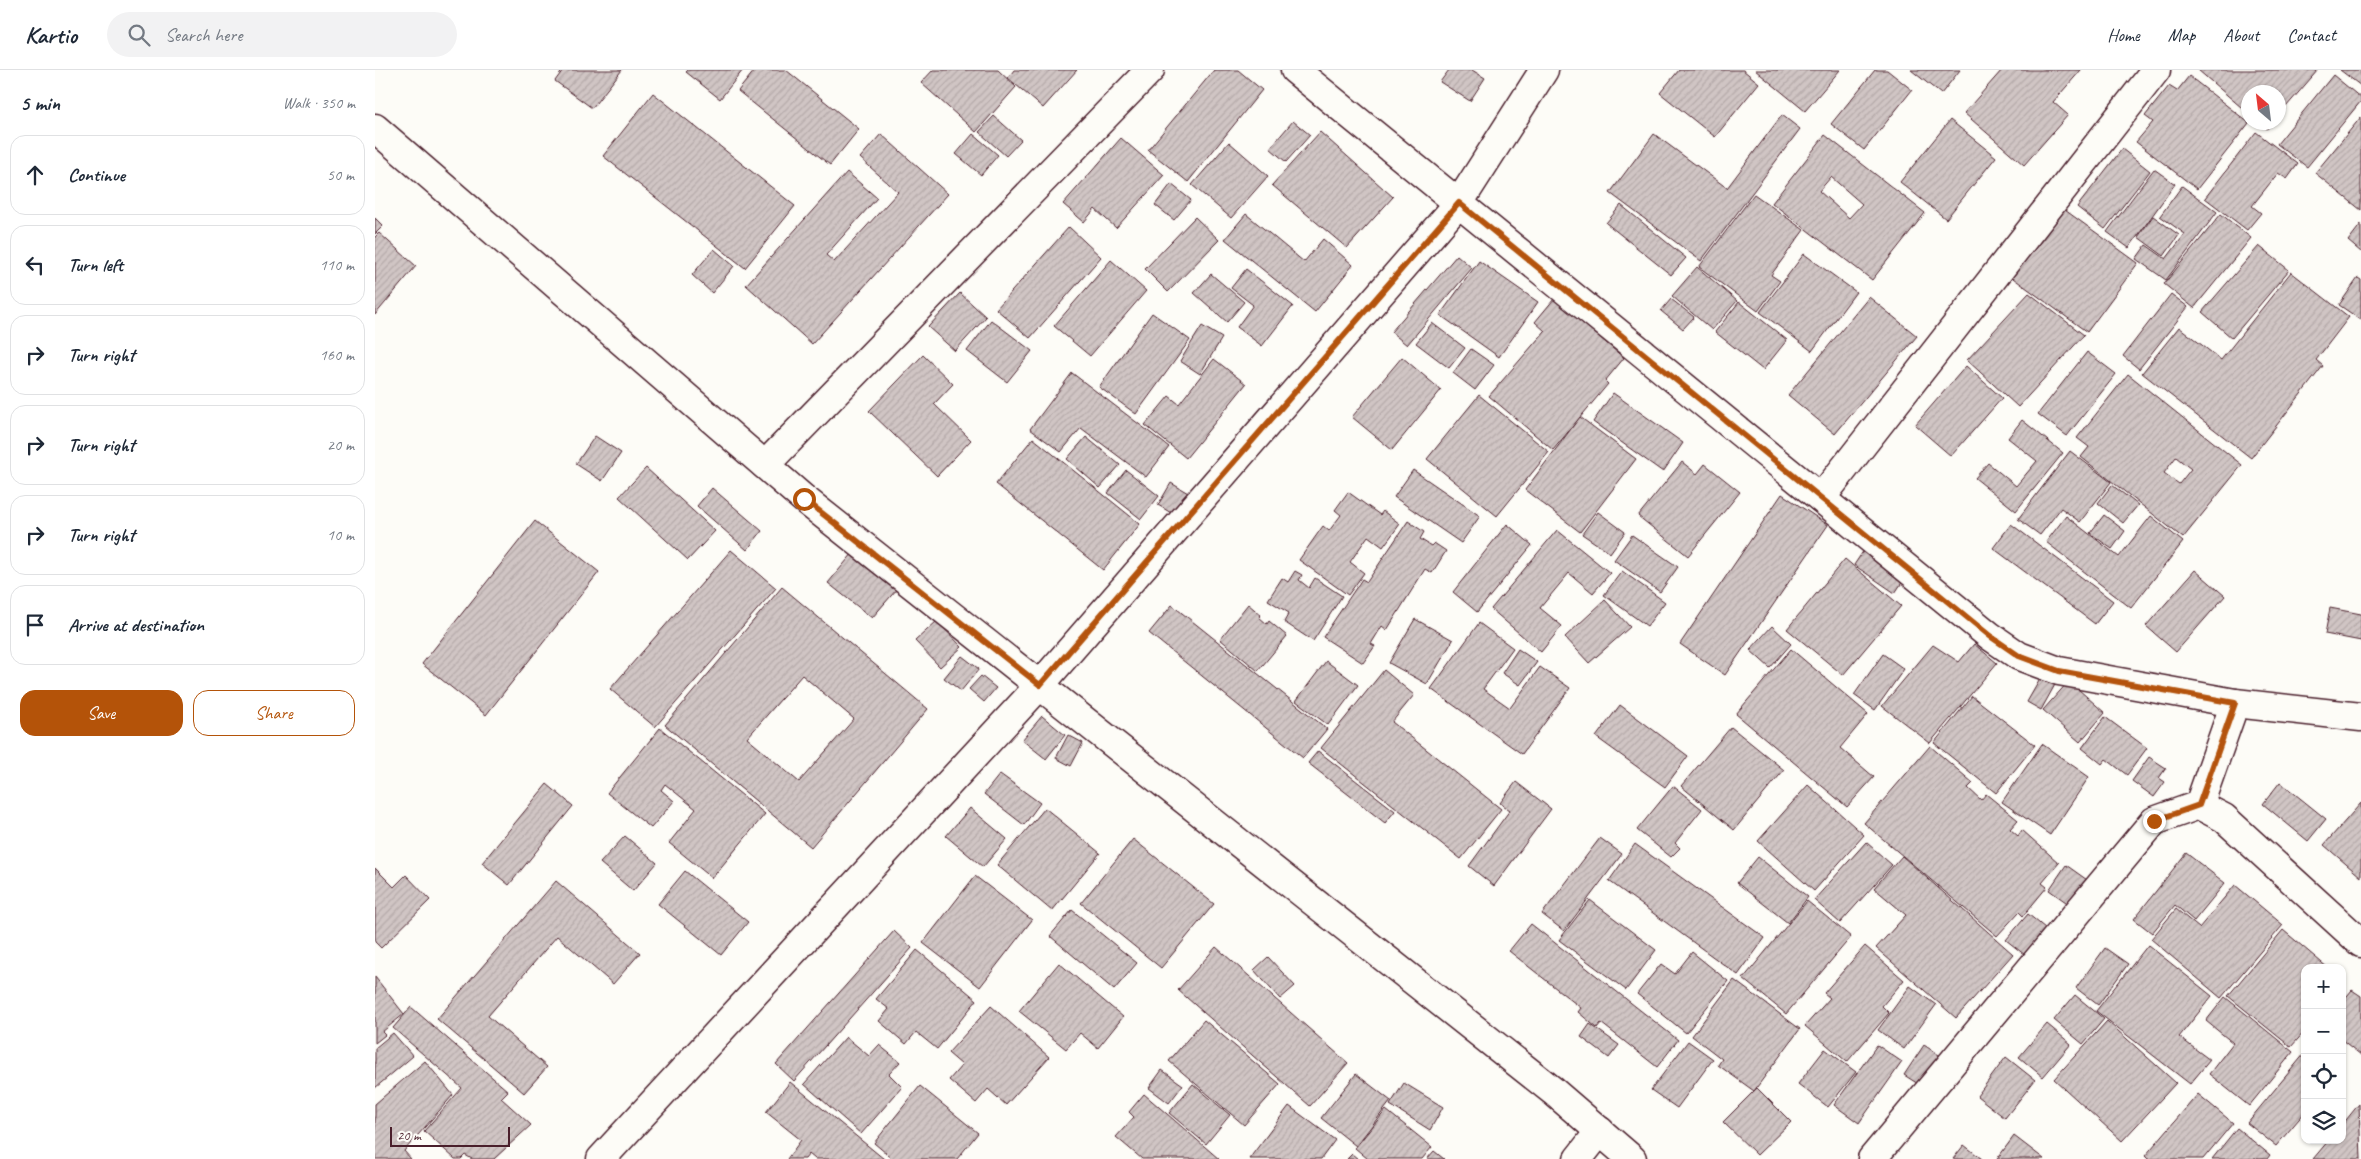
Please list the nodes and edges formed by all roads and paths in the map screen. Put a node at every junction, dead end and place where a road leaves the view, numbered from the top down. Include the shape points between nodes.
1 (1150, 70) edge
2 (1295, 70) edge
3 (1544, 70) edge
4 (2156, 70) edge
5 (375, 128) edge
6 (1459, 203) junction
7 (765, 465) junction
8 (1821, 498) junction
9 (1040, 685) junction
10 (2235, 703) junction
11 (2361, 717) edge
12 (2199, 805) junction
13 (2361, 944) edge
14 (1600, 1131) junction
15 (601, 1159) edge
16 (1578, 1159) edge
17 (1632, 1159) edge
18 (1873, 1159) edge

1 - 7 street
2 - 6 street
3 - 6 street
4 - 8 street
5 - 7 street
6 - 8 street
6 - 9 street
7 - 9 street
8 - 10 street via 2019,656 2059,671
9 - 14 street
9 - 15 street
10 - 11 street
10 - 12 street
12 - 13 street via 2224,818
12 - 18 street via 2154,821
14 - 16 street
14 - 17 street

